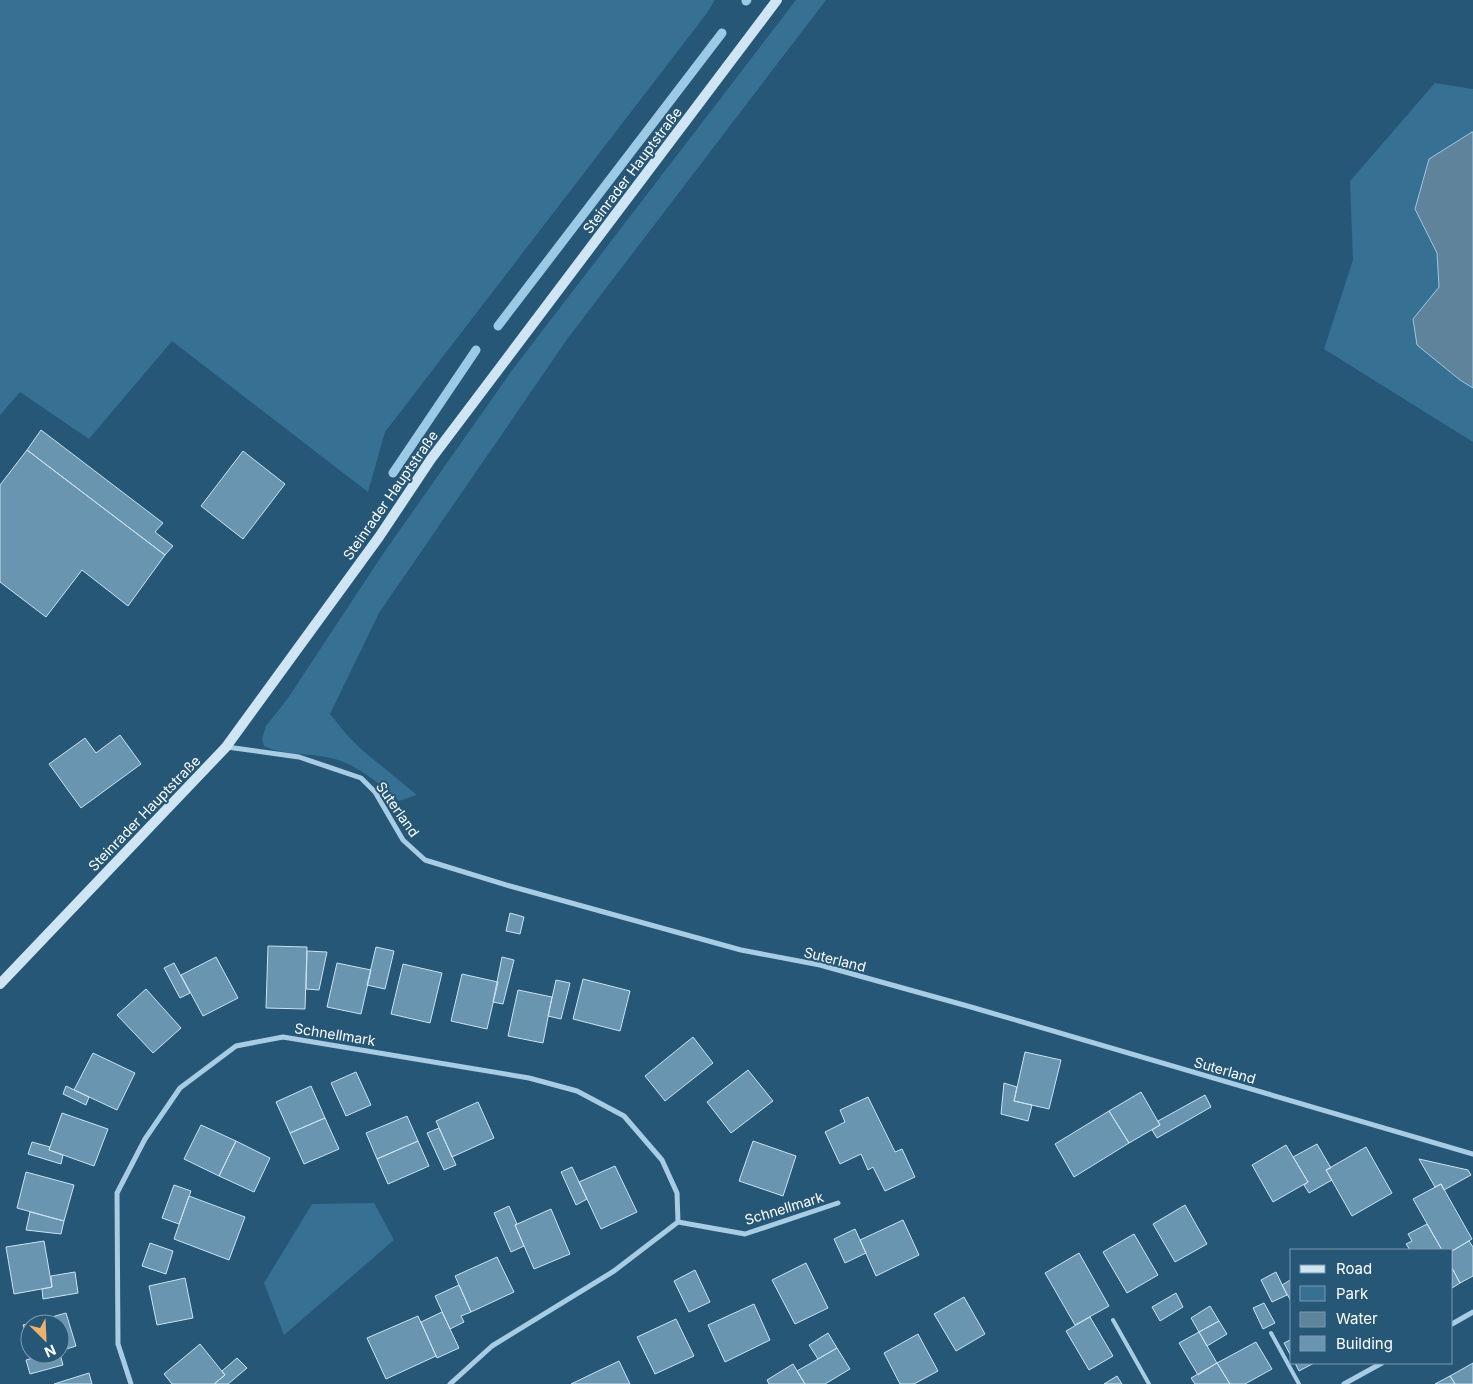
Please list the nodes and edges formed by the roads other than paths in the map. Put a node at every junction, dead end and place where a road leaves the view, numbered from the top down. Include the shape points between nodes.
1 (777, 0) edge
2 (226, 747) junction
3 (0, 984) edge
4 (1473, 1154) edge
5 (838, 1203) dead end
6 (678, 1222) junction
7 (1473, 1312) edge
8 (1113, 1320) dead end
9 (1453, 1323) edge
10 (1271, 1333) dead end
11 (1380, 1364) edge
12 (131, 1384) edge
13 (450, 1384) edge
14 (1149, 1384) edge
15 (1298, 1384) edge
16 (1344, 1384) edge

1 - 2 main road, Steinrader Hauptstraße via 431,459 379,537
2 - 3 main road, Steinrader Hauptstraße
2 - 4 street, Suterland via 299,758 361,778 375,792 403,840 425,860 741,950 820,965 970,1007
5 - 6 street, Schnellmark via 745,1234
6 - 12 street, Schnellmark via 677,1193 662,1160 624,1116 576,1091 529,1078 283,1037 236,1046 180,1088 144,1139 117,1193 118,1344
6 - 13 street via 614,1271 492,1346
7 - 9 street
8 - 14 lane
10 - 15 lane
11 - 16 street

